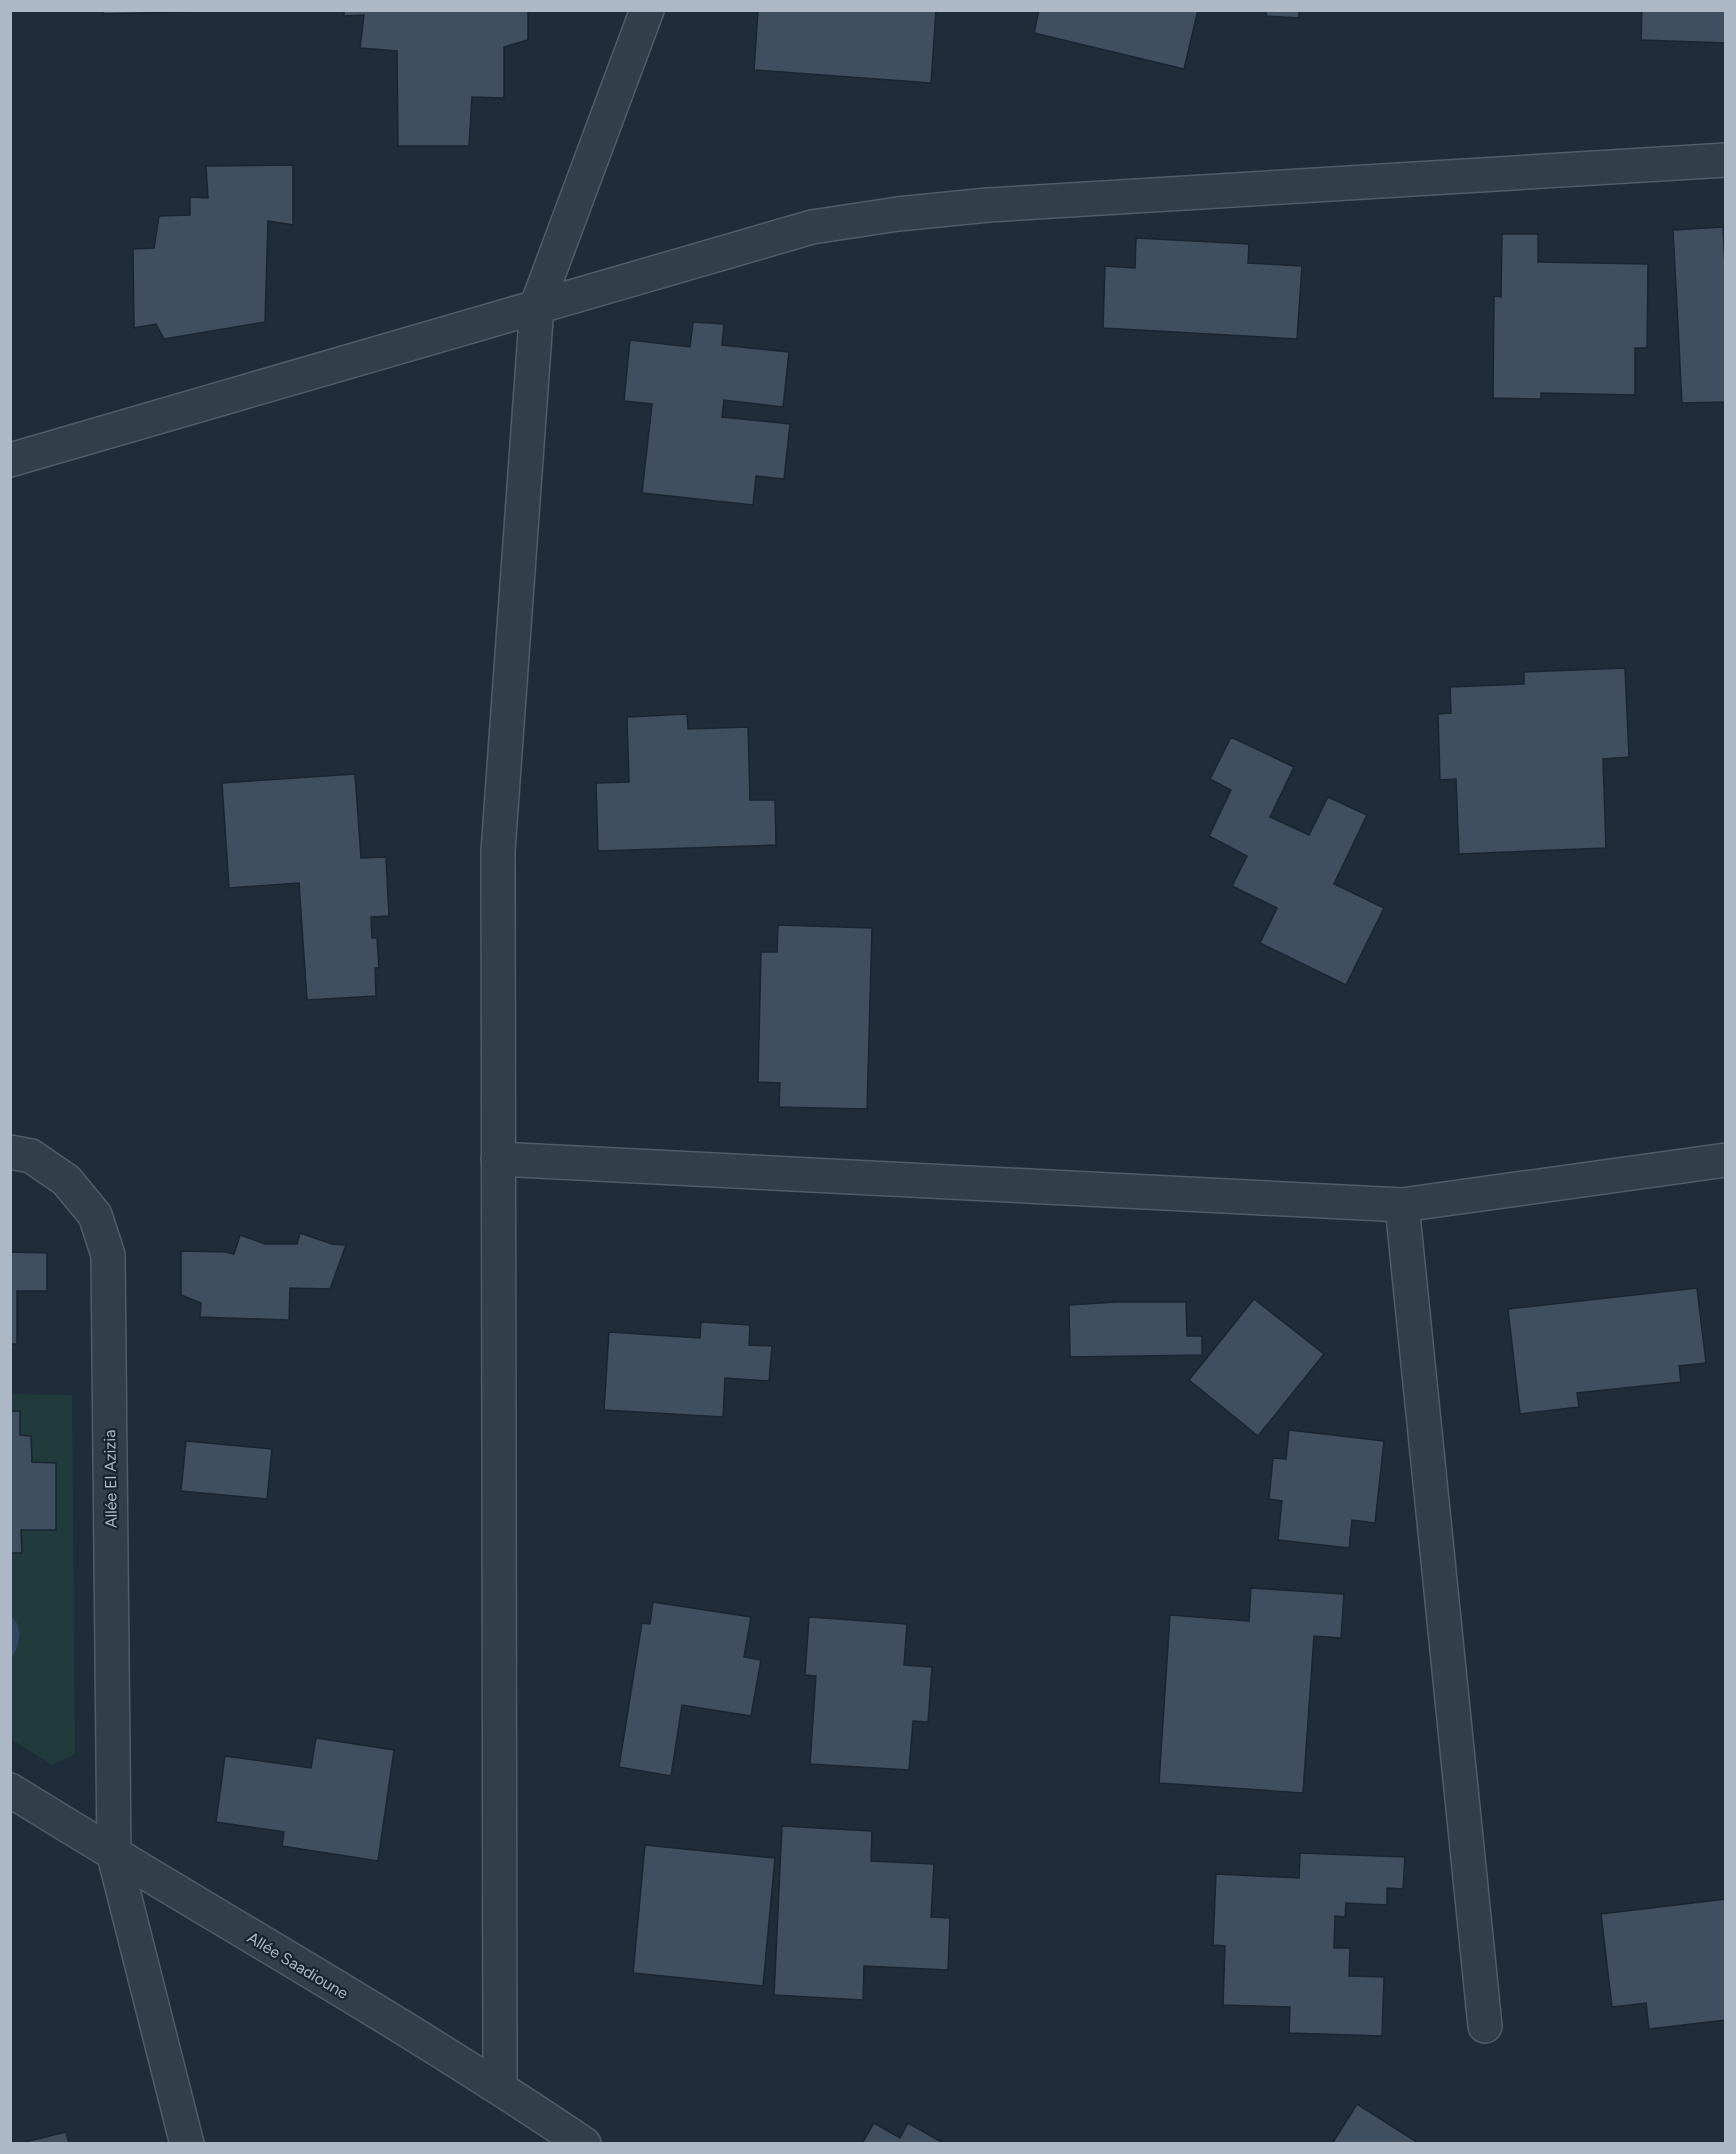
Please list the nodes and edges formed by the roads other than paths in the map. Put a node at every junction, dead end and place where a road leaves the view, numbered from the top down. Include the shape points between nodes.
1 (647, 10) edge
2 (1725, 160) edge
3 (537, 305) junction
4 (10, 460) edge
5 (10, 1152) edge
6 (498, 1159) junction
7 (1725, 1160) edge
8 (1402, 1205) junction
9 (10, 1790) edge
10 (114, 1855) junction
11 (1485, 2026) dead end
12 (500, 2087) junction
13 (187, 2144) edge
14 (584, 2144) edge

1 - 3 street
2 - 3 street via 898,214 812,226
3 - 4 street
3 - 6 street via 498,850
5 - 10 street, Allée El Azizia via 31,1156 66,1180 95,1215 108,1255
6 - 8 street
6 - 12 street
7 - 8 street
8 - 11 street
9 - 10 street, Allée Saadioune
10 - 12 street, Allée Saadioune
10 - 13 street, Allée El Azizia
12 - 14 street, Allée Saadioune

